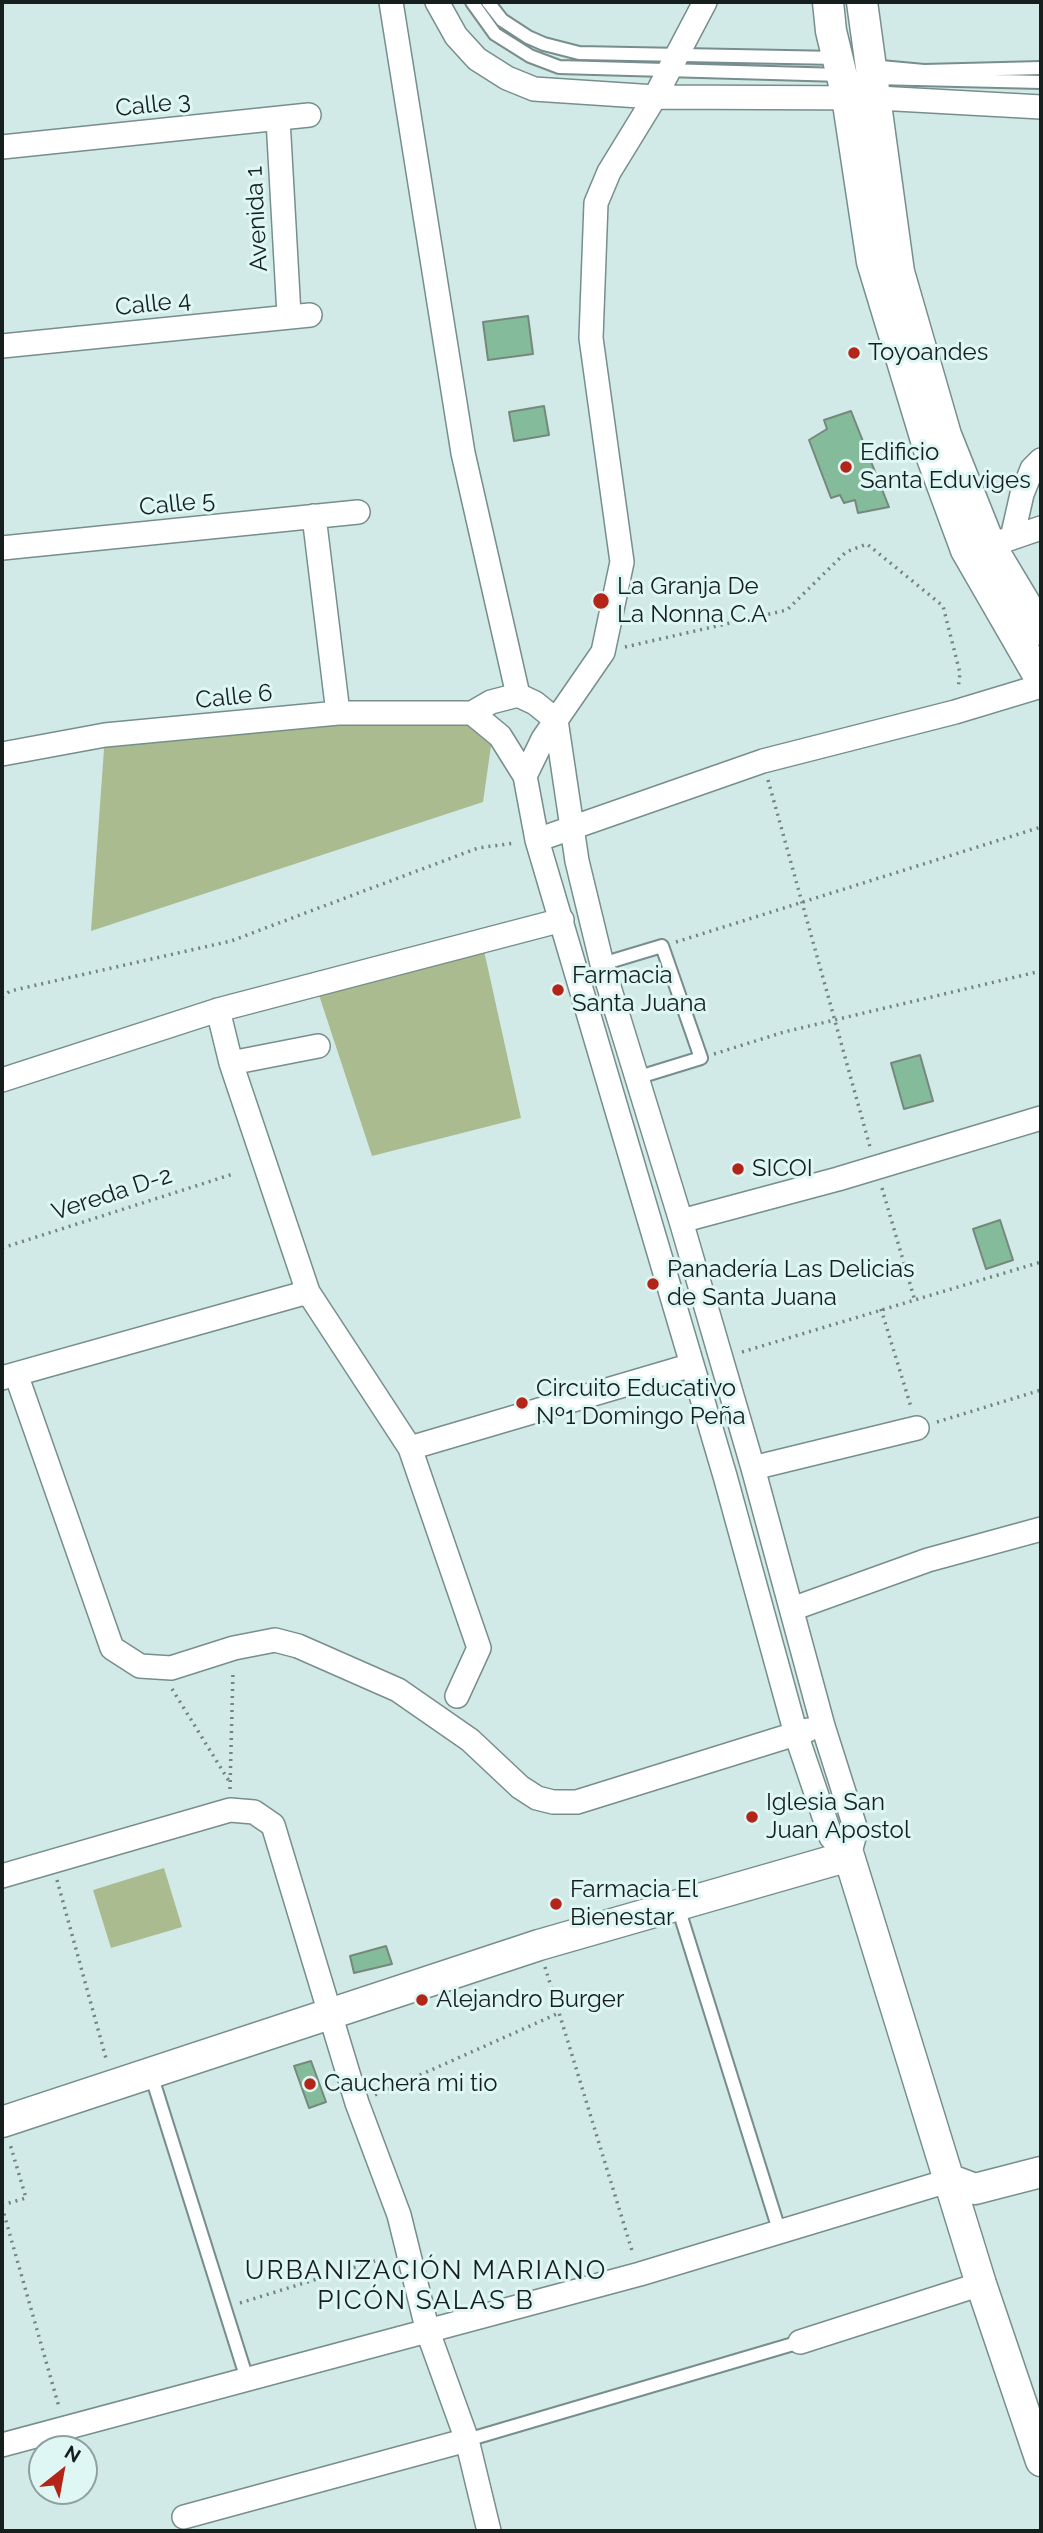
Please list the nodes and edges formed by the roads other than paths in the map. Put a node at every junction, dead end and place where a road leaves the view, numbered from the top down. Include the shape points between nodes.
1 (391, 2) edge
2 (437, 2) edge
3 (472, 2) edge
4 (488, 2) edge
5 (705, 2) edge
6 (828, 2) edge
7 (862, 2) edge
8 (672, 62) junction
9 (1041, 68) edge
10 (858, 75) junction
11 (1041, 82) edge
12 (655, 97) junction
13 (1041, 107) edge
14 (309, 116) dead end
15 (278, 119) junction
16 (2, 147) edge
17 (299, 315) joint
18 (2, 346) edge
19 (1041, 460) edge
20 (358, 512) dead end
21 (314, 516) junction
22 (1041, 528) edge
23 (1001, 541) junction
24 (2, 548) edge
25 (1041, 630) edge
26 (1041, 680) edge
27 (1041, 686) edge
28 (518, 695) junction
29 (338, 713) junction
30 (472, 713) junction
31 (556, 720) junction
32 (2, 754) edge
33 (525, 776) junction
34 (571, 828) junction
35 (537, 840) junction
36 (562, 920) junction
37 (602, 964) junction
38 (218, 1010) junction
39 (318, 1046) dead end
40 (231, 1063) junction
41 (636, 1077) junction
42 (2, 1080) edge
43 (1041, 1118) edge
44 (681, 1221) junction
45 (308, 1292) junction
46 (692, 1365) junction
47 (9, 1376) edge
48 (917, 1428) road end
49 (410, 1448) junction
50 (753, 1468) junction
51 (1041, 1529) edge
52 (792, 1609) junction
53 (457, 1696) dead end
54 (823, 1726) junction
55 (796, 1734) junction
56 (849, 1856) junction
57 (2, 1877) edge
58 (677, 1904) junction
59 (331, 2013) junction
60 (150, 2071) junction
61 (2, 2122) edge
62 (1041, 2157) edge
63 (1041, 2172) edge
64 (951, 2180) junction
65 (780, 2233) junction
66 (981, 2284) junction
67 (428, 2332) junction
68 (800, 2342) joint
69 (247, 2379) junction
70 (467, 2440) junction
71 (2, 2445) edge
72 (1041, 2461) edge
73 (184, 2517) dead end
74 (489, 2531) edge

1 - 28 street via 463,453
2 - 12 street via 466,49 522,85 546,91
3 - 8 lane via 495,34 551,65 572,69
4 - 8 lane via 502,20 560,50
5 - 8 street
6 - 10 street via 831,32
7 - 10 street
8 - 10 lane
8 - 12 street
9 - 10 lane
10 - 11 lane
10 - 12 street
10 - 13 street
10 - 23 street via 900,272 946,435
10 - 26 street via 872,262 928,447 966,550
12 - 31 street via 609,172 596,203 591,338 622,562 603,652
14 - 15 street, Calle 3
15 - 16 street, Calle 3
15 - 17 street, Avenida 1
17 - 18 street, Calle 4
19 - 23 street via 1032,468
20 - 21 street, Calle 5
21 - 24 street, Calle 5
21 - 29 street
22 - 23 street
23 - 25 street
27 - 34 street via 763,761
28 - 30 street
28 - 31 street
29 - 30 street, Calle 6
29 - 32 street, Calle 6 via 105,735
30 - 33 street via 499,736
31 - 33 street
31 - 34 street
33 - 35 street
34 - 35 street
34 - 37 street
35 - 36 street
36 - 38 street
36 - 46 street
37 - 41 street
37 - 41 lane via 662,946 701,1058
38 - 40 street
38 - 42 street
39 - 40 street
40 - 45 street
41 - 44 street
43 - 44 street
44 - 50 street
45 - 47 street
45 - 49 street
46 - 49 street
46 - 55 street
47 - 55 street via 112,1648 140,1666 171,1668 275,1640 298,1646 398,1690 470,1740 520,1787 553,1802 577,1802
48 - 50 street
49 - 53 street via 479,1648
50 - 52 street
51 - 52 street via 928,1560
52 - 54 street
54 - 55 street
54 - 56 street via 856,1830
55 - 56 street via 831,1837
56 - 58 street
56 - 64 street
57 - 59 street via 230,1810 254,1812 273,1825
58 - 59 street
58 - 65 lane
59 - 60 street
59 - 67 street via 357,2103 399,2216
60 - 61 street
60 - 69 lane
62 - 64 street
63 - 64 street via 975,2189
64 - 65 street
64 - 66 street
65 - 67 street
66 - 68 street
66 - 72 street
67 - 69 street
67 - 70 street
68 - 70 lane
69 - 71 street
70 - 73 street
70 - 74 street

